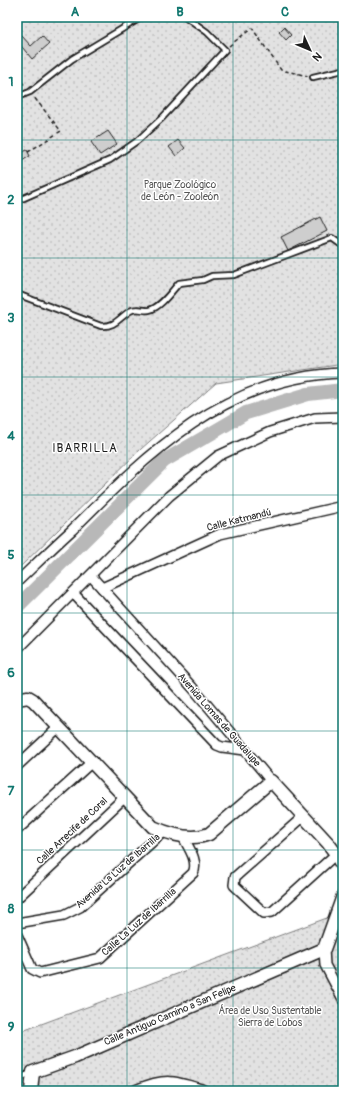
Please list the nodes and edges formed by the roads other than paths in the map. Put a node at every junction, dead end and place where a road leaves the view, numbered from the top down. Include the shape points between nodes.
1 (142, 17) edge
2 (186, 17) edge
3 (343, 70) edge
4 (313, 77) road end
5 (17, 97) edge
6 (17, 201) edge
7 (343, 246) edge
8 (17, 294) edge
9 (343, 373) edge
10 (343, 417) edge
11 (343, 506) edge
12 (91, 576) junction
13 (17, 582) edge
14 (102, 588) junction
15 (73, 593) junction
16 (17, 650) edge
17 (17, 699) edge
18 (59, 727) junction
19 (245, 750) junction
20 (92, 762) junction
21 (17, 766) edge
22 (271, 781) junction
23 (125, 797) junction
24 (304, 816) junction
25 (17, 830) edge
26 (163, 832) junction
27 (182, 835) junction
28 (336, 854) junction
29 (343, 868) edge
30 (343, 896) edge
31 (17, 898) edge
32 (17, 923) edge
33 (17, 935) edge
34 (324, 949) junction
35 (343, 999) edge
36 (33, 1072) junction
37 (17, 1079) edge
38 (31, 1091) edge
39 (138, 1091) edge
40 (202, 1091) edge

1 - 5 lane via 72,59 30,92
2 - 6 lane via 207,32 225,50 137,141 110,160
3 - 4 lane
7 - 8 lane via 332,238 234,275 179,282 156,307 149,310 131,310 109,327
9 - 13 street via 266,387 230,401 200,418 134,468
10 - 12 street via 315,418 270,432 218,456 169,496
11 - 14 street, Calle Katmandú via 220,534
12 - 14 street, Avenida Lomas de Guadalupe
12 - 15 street
14 - 19 street, Avenida Lomas de Guadalupe
15 - 16 street
15 - 19 street via 217,745
17 - 18 street via 28,697 33,700
18 - 20 street
18 - 21 street
19 - 22 street, Avenida Lomas de Guadalupe
20 - 23 street
20 - 25 street
22 - 24 street, Avenida Lomas de Guadalupe
22 - 27 street, Avenida La Luz de Ibarrilla via 209,834 201,837
23 - 26 street via 153,827
23 - 31 street, Calle Arrecife de Coral
24 - 28 street, Avenida Lomas de Guadalupe
24 - 28 street via 235,877 234,885 268,914
26 - 27 street, Avenida La Luz de Ibarrilla
26 - 32 street, Avenida La Luz de Ibarrilla via 80,907 53,917
27 - 33 street, Calle La Luz de Ibarrilla via 194,860 196,868 193,873 100,958 47,972 36,972 32,969
28 - 29 street, Avenida Lomas de Guadalupe
30 - 34 street
34 - 35 street via 325,965
34 - 36 street, Calle Antiguo Camino a San Felipe via 76,1056
36 - 37 lane
36 - 38 street
39 - 40 street via 164,1082

